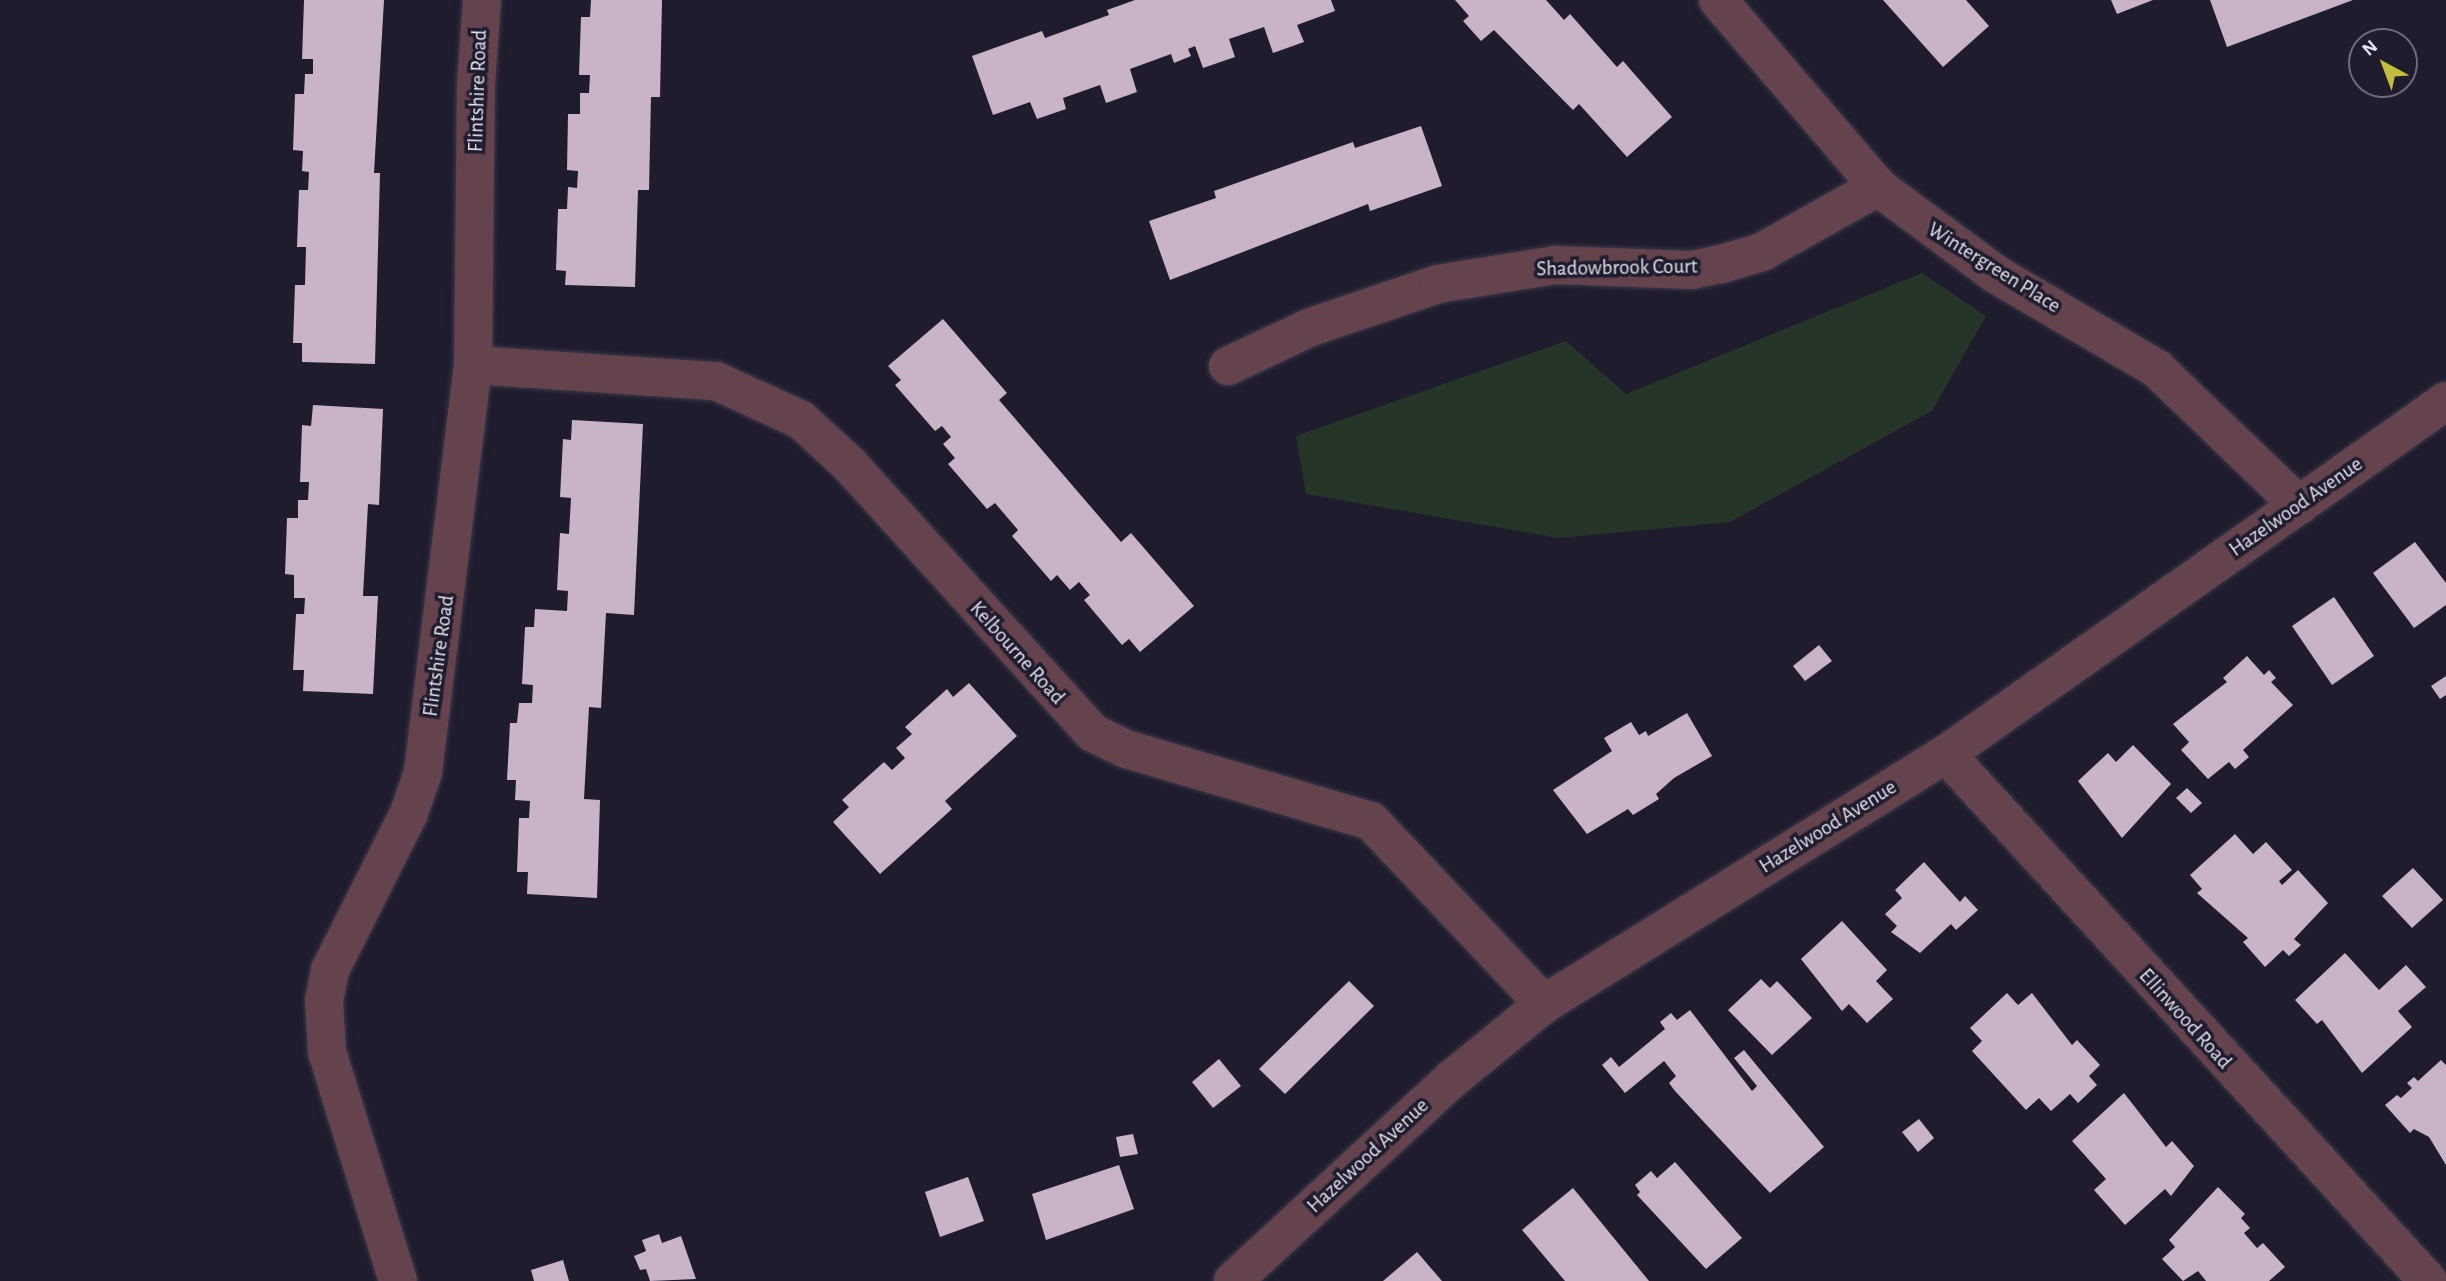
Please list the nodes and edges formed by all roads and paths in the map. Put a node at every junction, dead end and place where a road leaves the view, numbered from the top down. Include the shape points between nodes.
1 (482, 0) edge
2 (1718, 0) edge
3 (1878, 187) junction
4 (473, 365) junction
5 (1228, 366) dead end
6 (2446, 401) edge
7 (2300, 505) junction
8 (1946, 754) junction
9 (1544, 1004) junction
10 (398, 1281) edge
11 (1233, 1281) edge
12 (2428, 1281) edge

1 - 4 street, Flintshire Road via 476,84
2 - 3 street, Wintergreen Place
3 - 5 street, Shadowbrook Court via 1762,252 1721,264 1692,270 1555,265 1438,284 1311,327
3 - 7 street, Wintergreen Place via 1997,275 2157,369
4 - 9 street, Kelbourne Road via 716,381 801,420 849,464 1093,733 1126,748 1371,821
4 - 10 street, Flintshire Road via 423,772 404,823 330,970 324,1002 327,1051
6 - 7 street, Hazelwood Avenue
7 - 8 street, Hazelwood Avenue
8 - 9 street, Hazelwood Avenue
8 - 12 street, Ellinwood Road
9 - 11 street, Hazelwood Avenue via 1452,1079

